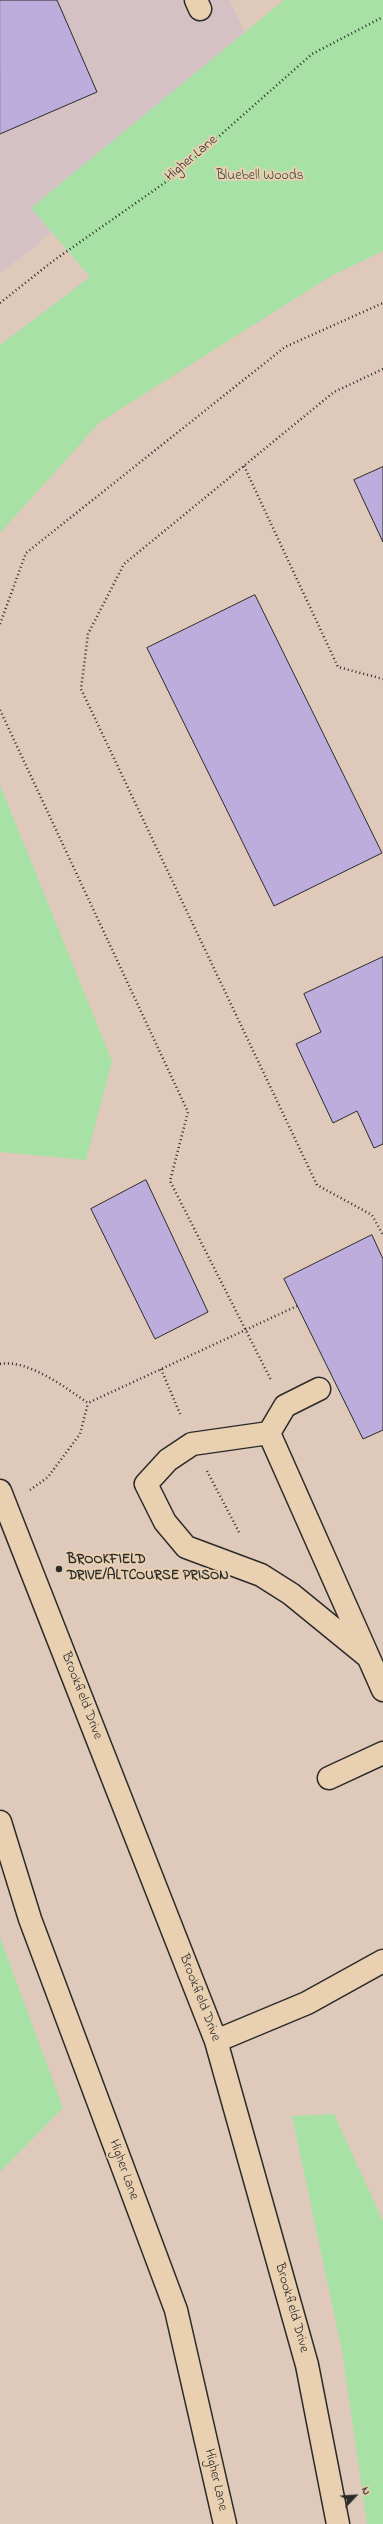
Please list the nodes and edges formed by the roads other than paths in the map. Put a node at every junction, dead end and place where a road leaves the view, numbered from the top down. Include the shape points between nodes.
1 (319, 1389) dead end
2 (269, 1434) junction
3 (3, 1499) edge
4 (367, 1656) junction
5 (383, 1690) edge
6 (383, 1753) edge
7 (329, 1778) dead end
8 (0, 1822) edge
9 (383, 1961) edge
10 (216, 2041) junction
11 (225, 2524) edge
12 (338, 2524) edge

1 - 2 street via 285,1406
2 - 4 street
2 - 4 street via 192,1444 168,1460 146,1484 165,1522 186,1547 261,1575 291,1594
3 - 10 street, Brookfield Drive
4 - 5 street
6 - 7 street
8 - 11 street, Higher Lane via 30,1919 176,2310
9 - 10 street via 307,2003
10 - 12 street, Brookfield Drive via 307,2364

